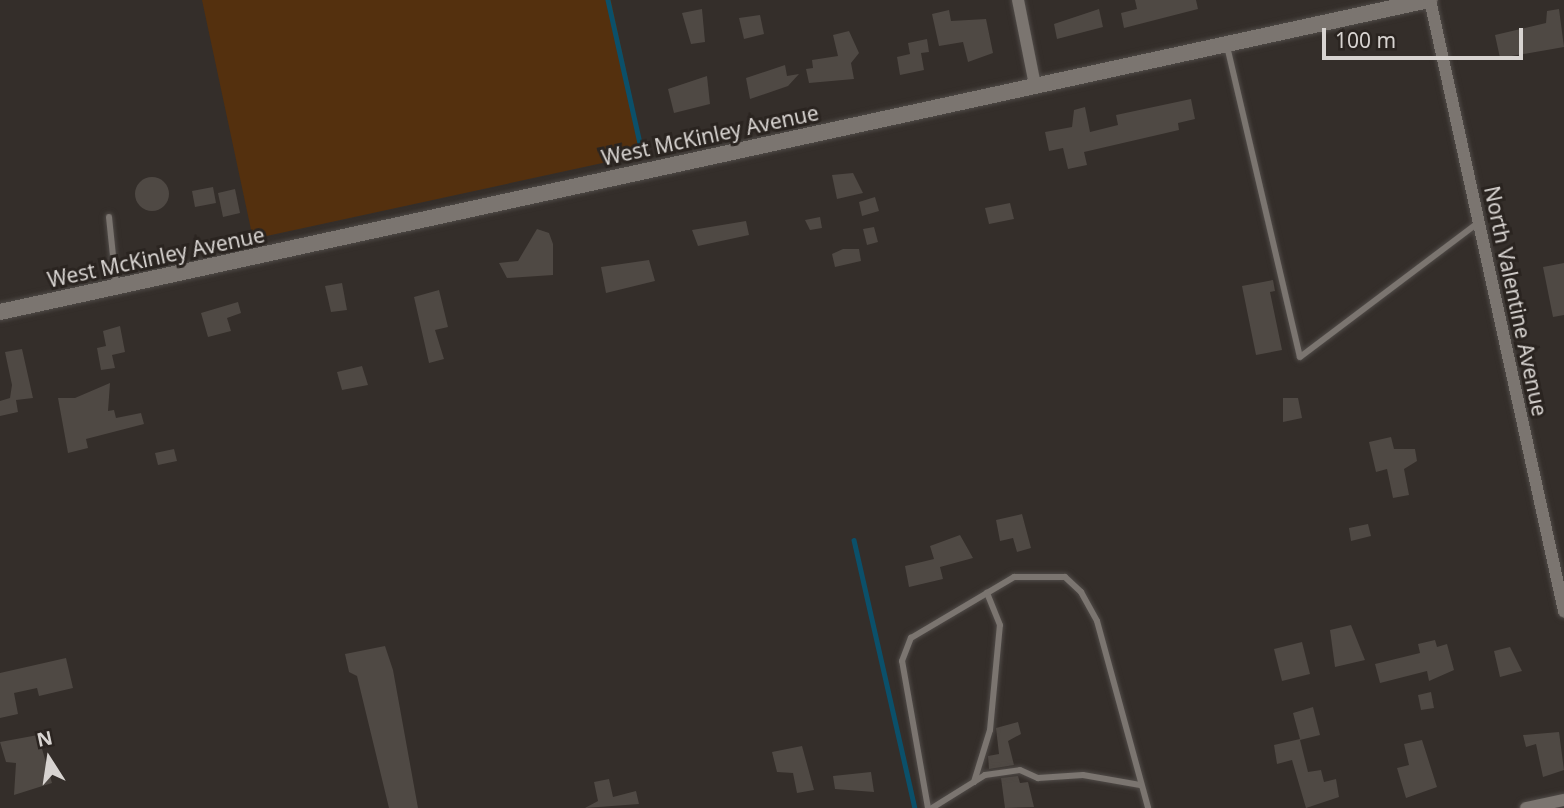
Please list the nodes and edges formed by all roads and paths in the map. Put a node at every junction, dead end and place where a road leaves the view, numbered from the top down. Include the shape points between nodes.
1 (1018, 0) edge
2 (1429, 0) edge
3 (1226, 44) junction
4 (1035, 85) junction
5 (109, 216) dead end
6 (1479, 222) junction
7 (116, 287) junction
8 (0, 312) edge
9 (986, 593) junction
10 (1564, 611) edge
11 (974, 782) junction
12 (1140, 785) junction
13 (1564, 800) edge
14 (930, 808) edge
15 (1148, 808) edge
16 (1526, 808) edge

1 - 4 street
2 - 3 main road, West McKinley Avenue
2 - 6 street, North Valentine Avenue
3 - 4 main road, West McKinley Avenue
3 - 6 lane via 1300,357
4 - 7 main road, West McKinley Avenue
5 - 7 lane
6 - 10 street, North Valentine Avenue
7 - 8 main road, West McKinley Avenue
9 - 11 lane via 1000,625 990,730
9 - 12 lane via 1014,577 1065,577 1081,592 1097,621
9 - 14 lane via 911,638 902,661
11 - 12 lane via 1020,770 1038,778 1083,775
11 - 14 lane
12 - 15 lane
13 - 16 street

